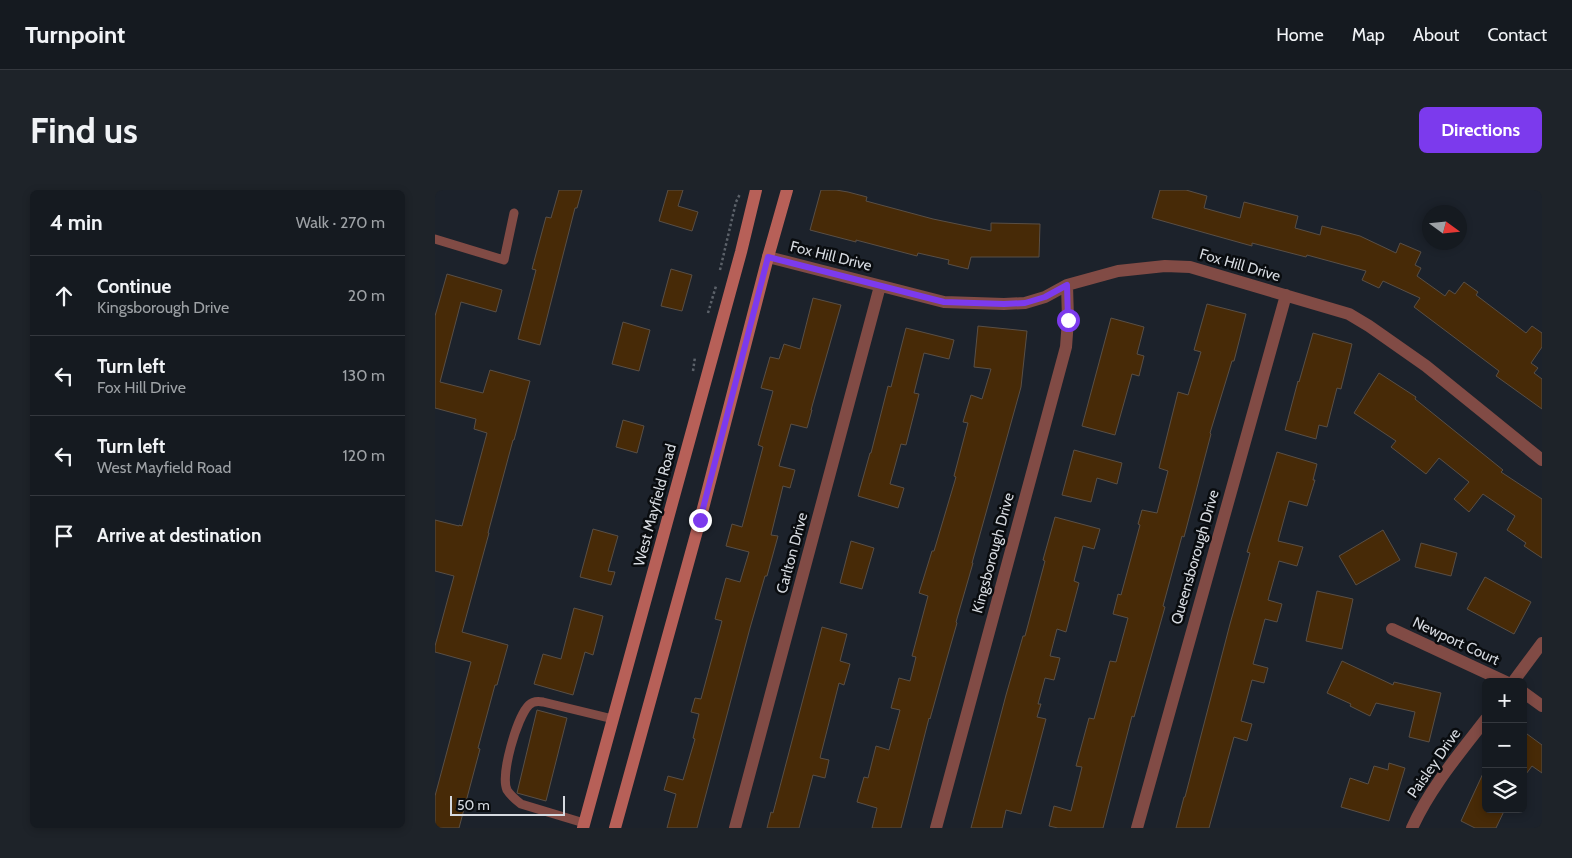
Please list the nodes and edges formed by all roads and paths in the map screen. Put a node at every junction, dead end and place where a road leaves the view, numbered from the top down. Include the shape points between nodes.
1 (741, 190) edge
2 (756, 190) edge
3 (787, 190) edge
4 (514, 213) dead end
5 (435, 240) edge
6 (768, 257) junction
7 (720, 270) dead end
8 (1067, 285) junction
9 (880, 286) junction
10 (1286, 295) junction
11 (1542, 460) edge
12 (1392, 629) dead end
13 (1542, 643) edge
14 (1497, 678) edge
15 (1516, 678) edge
16 (1527, 695) edge
17 (1542, 706) edge
18 (613, 719) junction
19 (1483, 723) edge
20 (584, 825) edge
21 (615, 828) edge
22 (735, 828) edge
23 (936, 828) edge
24 (1137, 828) edge
25 (1412, 828) edge

1 - 7 path
2 - 18 main road, West Mayfield Road
3 - 6 main road
4 - 5 lane via 504,260
6 - 9 street, Fox Hill Drive
6 - 21 main road
8 - 9 street, Fox Hill Drive via 1045,297 1025,303 1004,304 944,302
8 - 10 street, Fox Hill Drive via 1118,271 1190,267
8 - 23 street, Kingsborough Drive via 1066,347
9 - 22 street, Carlton Drive
10 - 11 street, Fox Hill Drive via 1349,314 1369,326 1425,366
10 - 24 street, Queensborough Drive
12 - 14 street, Newport Court
13 - 15 street
16 - 17 street
18 - 20 main road, West Mayfield Road
18 - 20 lane via 537,701 524,712 512,743 505,778 513,797 521,804
19 - 25 street, Paisley Drive via 1436,785

